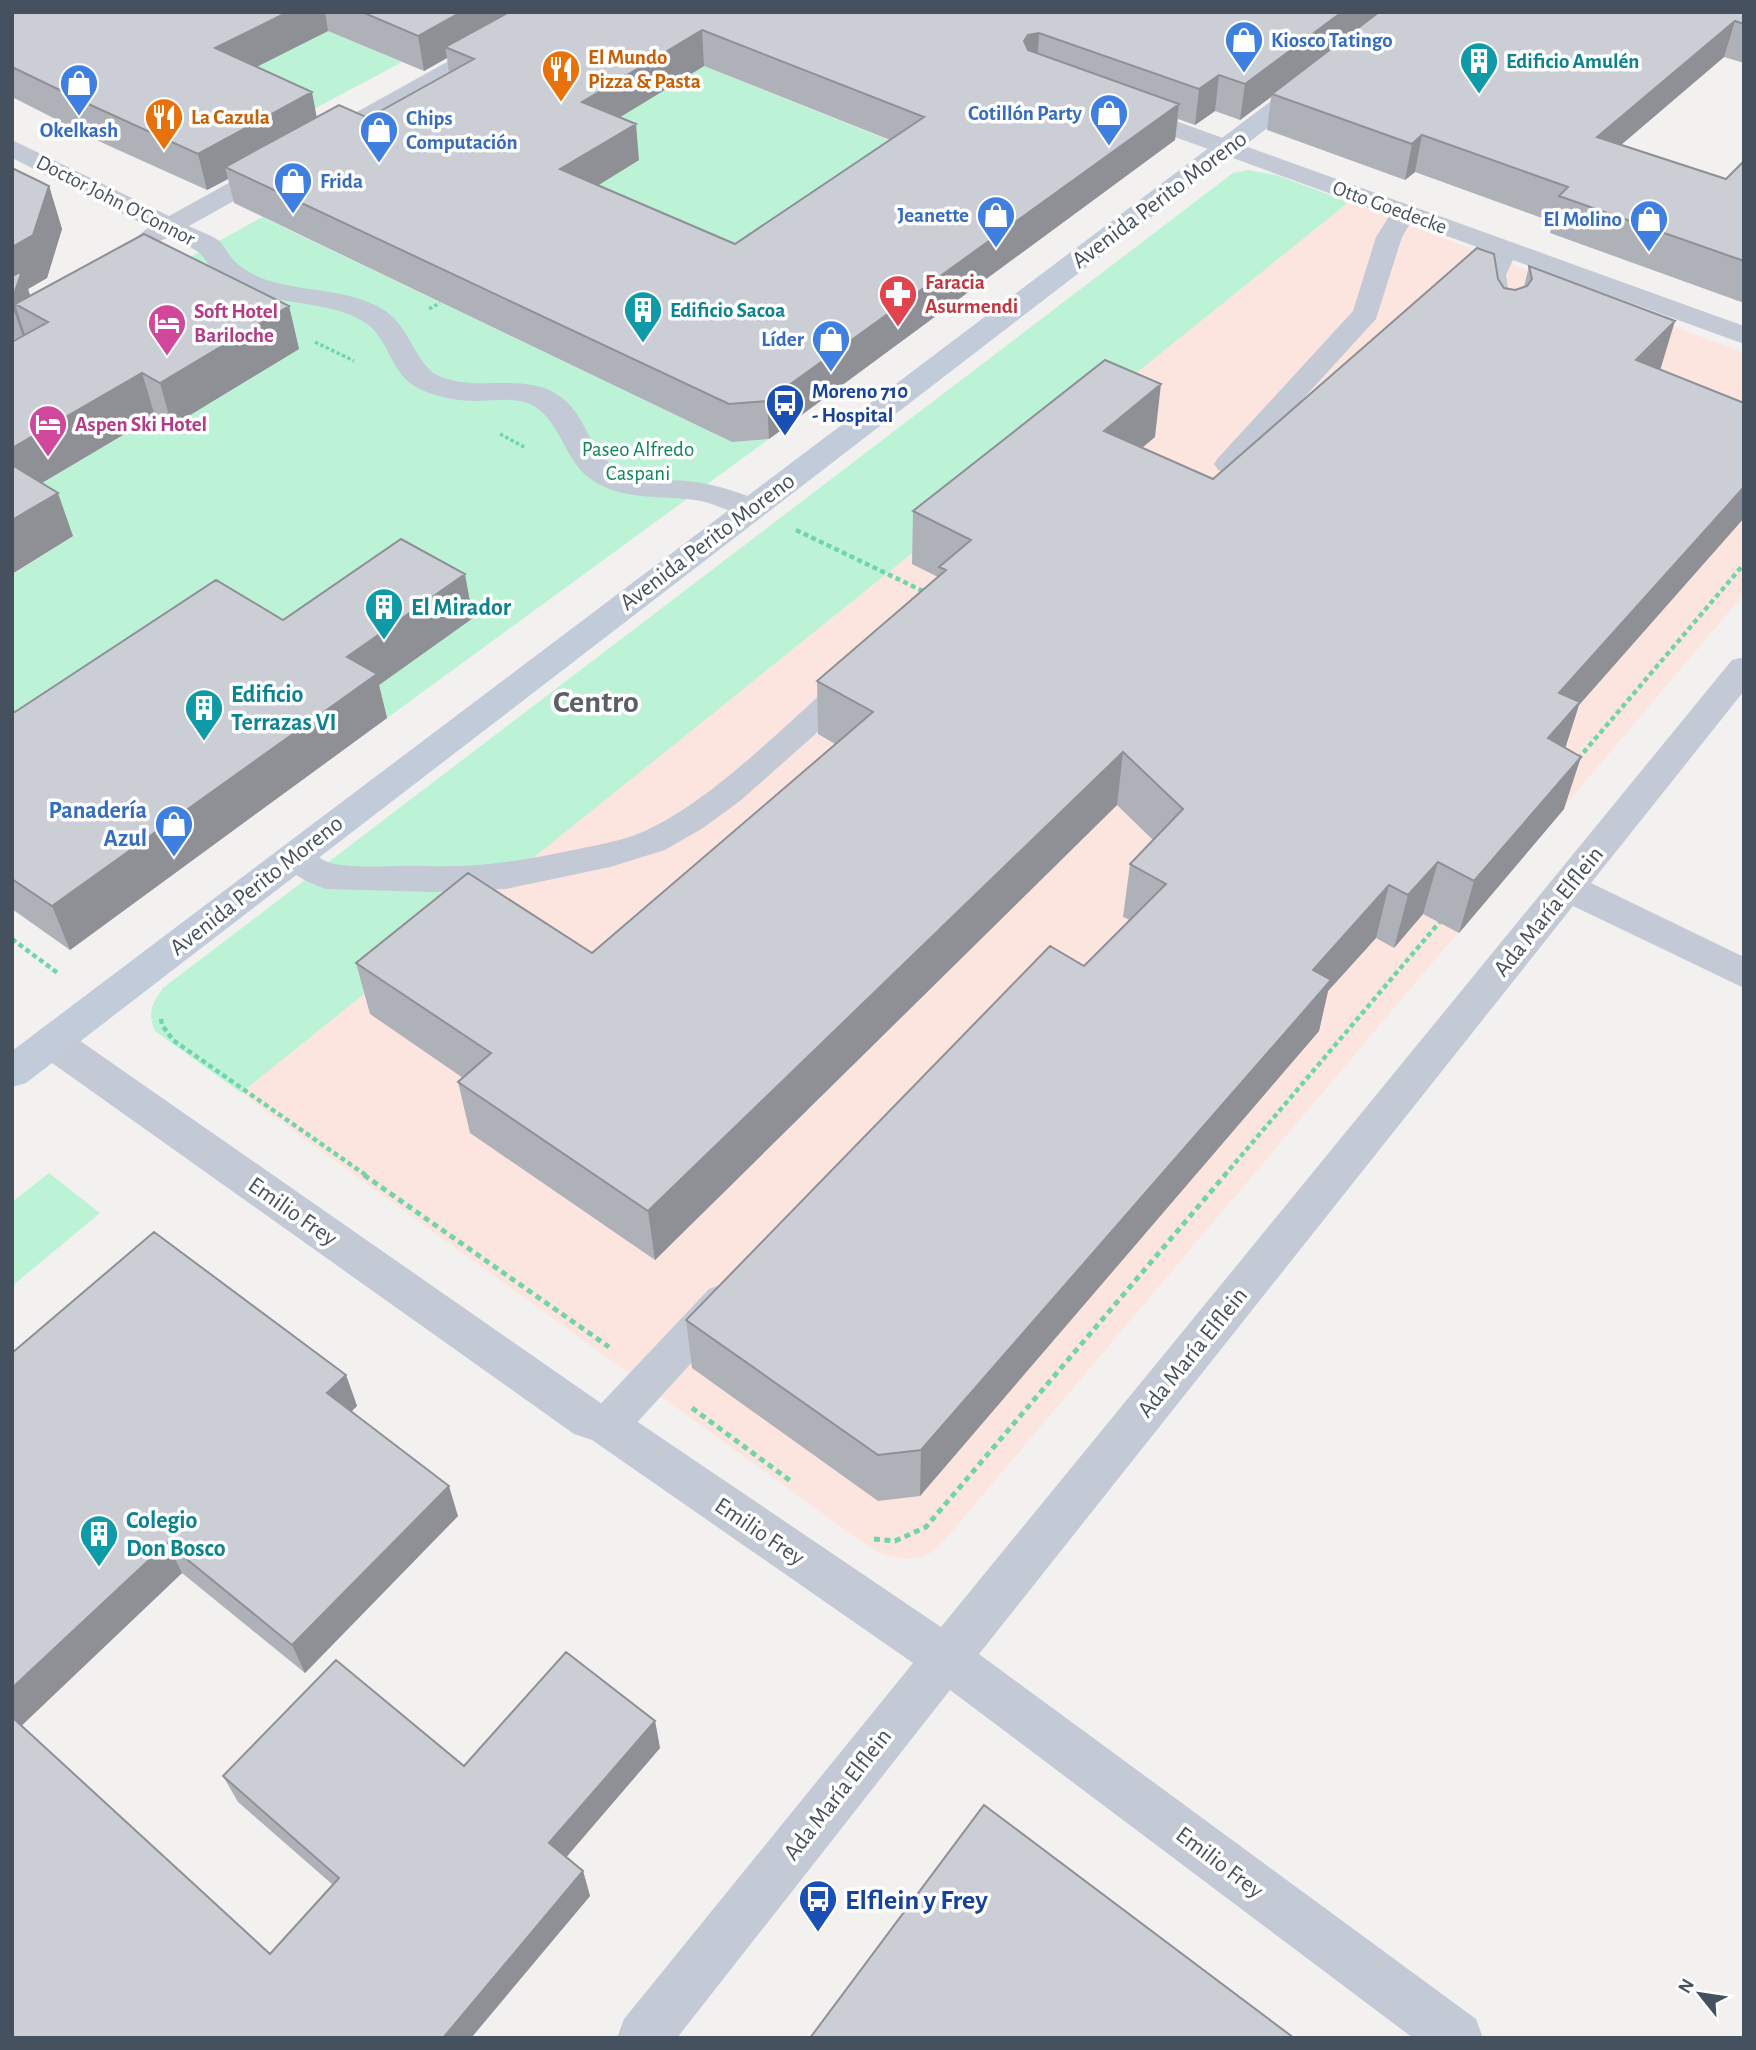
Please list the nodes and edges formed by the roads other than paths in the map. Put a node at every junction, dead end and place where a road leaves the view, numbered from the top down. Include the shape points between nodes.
1 (555, 12) edge
2 (1327, 70) edge
3 (1098, 101) edge
4 (12, 148) edge
5 (1225, 148) junction
6 (1404, 212) junction
7 (169, 226) junction
8 (129, 248) edge
9 (1505, 249) junction
10 (1502, 331) edge
11 (1744, 336) edge
12 (1228, 464) edge
13 (751, 508) junction
14 (879, 659) edge
15 (1744, 668) edge
16 (293, 856) junction
17 (1567, 887) junction
18 (1744, 974) edge
19 (52, 1042) junction
20 (12, 1072) edge
21 (750, 1272) edge
22 (607, 1426) junction
23 (946, 1658) junction
24 (643, 2038) edge
25 (1457, 2038) edge

1 - 7 street
2 - 5 main road, Avenida Perito Moreno
3 - 5 street, Otto Goedecke
4 - 7 street, Doctor John O'Connor
5 - 6 street, Otto Goedecke
5 - 13 main road, Avenida Perito Moreno
6 - 9 street, Otto Goedecke
6 - 12 lane via 1389,237 1366,313
7 - 8 street
7 - 13 street, Doctor John O'Connor via 210,247 232,274 283,293 369,313 387,324 422,379 446,388 536,395 555,405 583,457 595,470 618,482 648,489 698,491
9 - 10 lane via 1493,275
9 - 11 street, Otto Goedecke
13 - 16 main road, Avenida Perito Moreno
14 - 16 lane via 728,793 653,841 561,866 506,876 458,878 326,876
15 - 17 street, Ada María Elflein
16 - 19 main road, Avenida Perito Moreno
17 - 18 street
17 - 23 street, Ada María Elflein
19 - 20 main road, Avenida Perito Moreno
19 - 22 street, Emilio Frey via 590,1420
21 - 22 lane
22 - 23 street, Emilio Frey
23 - 24 street, Ada María Elflein
23 - 25 street, Emilio Frey

